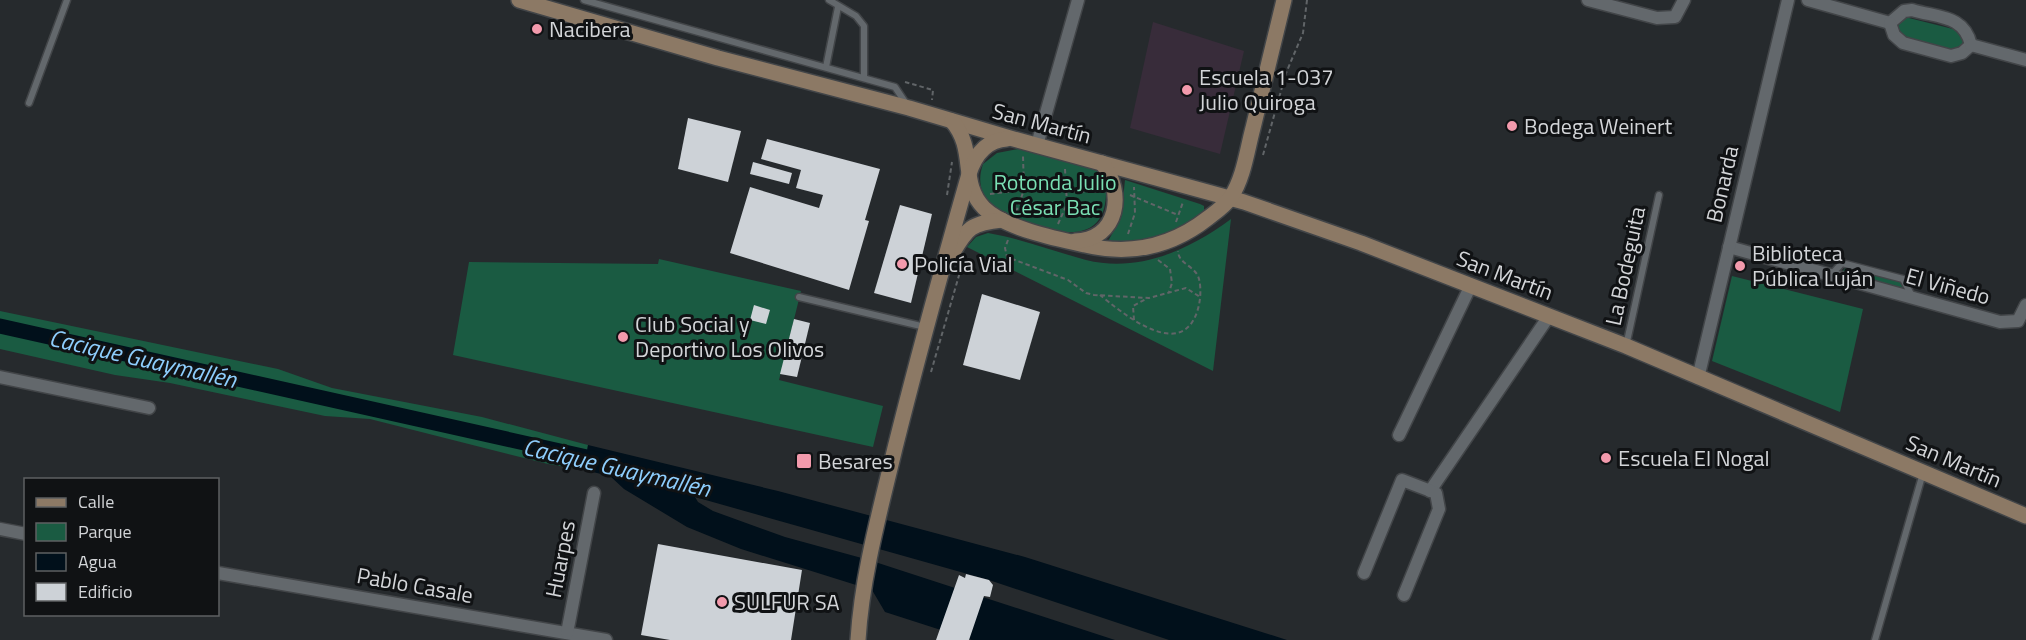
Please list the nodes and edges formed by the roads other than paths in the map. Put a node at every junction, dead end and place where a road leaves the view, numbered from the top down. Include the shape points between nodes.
1 (67, 0) edge
2 (519, 0) edge
3 (584, 0) edge
4 (829, 0) edge
5 (1078, 0) edge
6 (1284, 0) edge
7 (1588, 0) edge
8 (1684, 0) edge
9 (1788, 0) edge
10 (1808, 0) edge
11 (838, 7) junction
12 (1890, 22) junction
13 (1971, 45) junction
14 (2026, 60) edge
15 (826, 67) junction
16 (864, 78) junction
17 (29, 103) dead end
18 (909, 108) junction
19 (952, 121) junction
20 (1023, 141) junction
21 (1102, 163) junction
22 (969, 174) junction
23 (1659, 195) dead end
24 (1231, 198) junction
25 (1009, 227) junction
26 (1057, 238) junction
27 (1729, 247) junction
28 (942, 273) junction
29 (1471, 285) junction
30 (799, 297) dead end
31 (2026, 305) edge
32 (1549, 316) junction
33 (926, 327) junction
34 (1626, 346) junction
35 (0, 377) edge
36 (1698, 378) junction
37 (149, 408) dead end
38 (1399, 435) dead end
39 (1923, 472) junction
40 (1430, 491) junction
41 (594, 493) dead end
42 (2026, 516) edge
43 (0, 529) edge
44 (24, 534) edge
45 (219, 573) edge
46 (1364, 573) dead end
47 (1404, 595) dead end
48 (567, 633) junction
49 (606, 640) edge
50 (858, 640) edge
51 (1875, 640) edge

1 - 17 lane
2 - 18 main road, San Martín
3 - 15 lane
4 - 11 lane
5 - 20 street
6 - 24 main road via 1243,168
7 - 8 street via 1657,18 1675,17
9 - 27 street, Bonarda
10 - 12 street
11 - 15 lane
11 - 16 lane via 856,16 864,26
12 - 13 street via 1894,35 1903,43 1951,56
12 - 13 street via 1912,10 1962,24
13 - 14 street
15 - 16 lane
16 - 18 lane via 896,87
18 - 19 main road, San Martín
19 - 20 main road, San Martín
19 - 22 main road, San Martín via 965,140
20 - 21 main road, San Martín
20 - 22 main road via 994,141 984,147 975,157
21 - 24 main road, San Martín
21 - 26 main road via 1116,192 1112,217 1099,232 1082,240
22 - 25 main road via 978,201
22 - 28 main road
23 - 34 lane, La Bodeguita
24 - 26 main road via 1178,245 1126,250
24 - 29 main road, San Martín
25 - 26 main road
25 - 28 main road via 982,222 970,228
27 - 31 street, El Viñedo via 2000,322 2018,321
27 - 36 street, Bonarda
28 - 33 main road
29 - 32 main road, San Martín
29 - 38 street
30 - 33 lane
32 - 34 main road, San Martín
32 - 40 street
33 - 50 main road via 870,554
34 - 36 main road, San Martín
35 - 37 street
36 - 39 main road, San Martín
39 - 42 main road, San Martín
39 - 51 lane
40 - 46 street via 1402,480
40 - 47 street via 1436,493 1439,508
41 - 48 street, Huarpes
43 - 44 street
45 - 48 street, Pablo Casale
48 - 49 street, Pablo Casale

